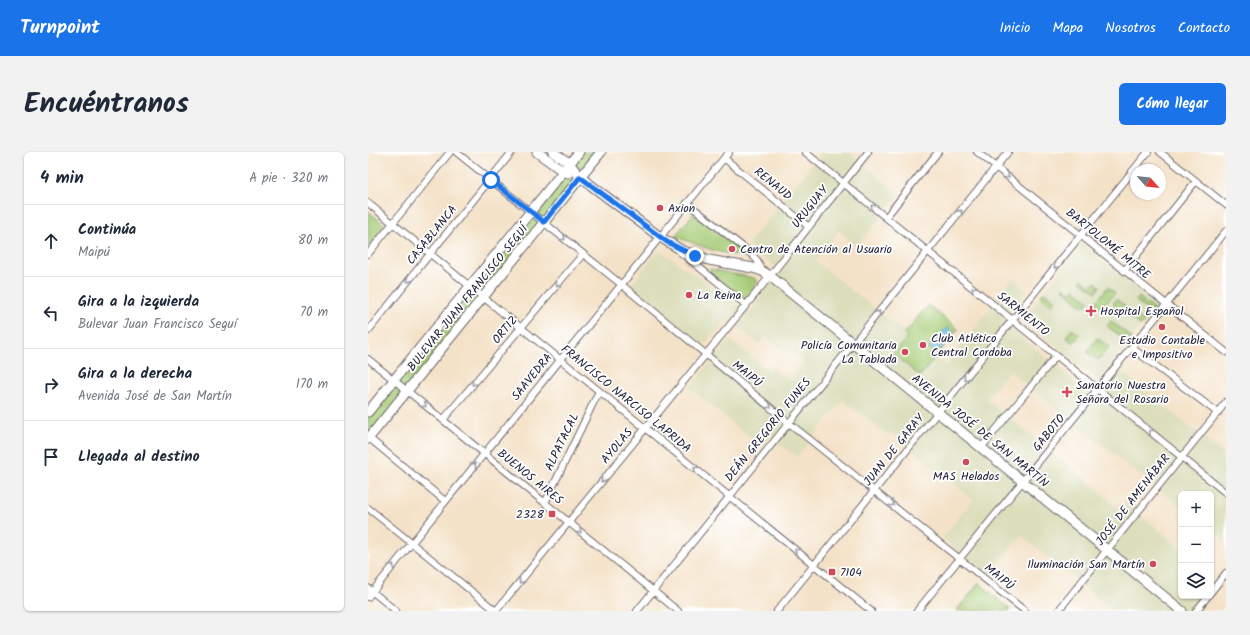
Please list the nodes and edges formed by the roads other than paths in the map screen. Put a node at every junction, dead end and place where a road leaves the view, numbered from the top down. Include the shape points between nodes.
1 (450, 152) edge
2 (456, 152) edge
3 (512, 152) edge
4 (537, 152) edge
5 (553, 152) edge
6 (579, 152) edge
7 (601, 152) edge
8 (729, 152) edge
9 (805, 152) edge
10 (868, 152) edge
11 (938, 152) edge
12 (977, 152) edge
13 (1008, 152) edge
14 (1148, 152) edge
15 (1160, 152) edge
16 (724, 158) junction
17 (569, 163) junction
18 (996, 167) junction
19 (563, 171) junction
20 (580, 177) junction
21 (491, 180) junction
22 (1196, 181) junction
23 (843, 183) junction
24 (368, 203) edge
25 (687, 203) junction
26 (1226, 205) edge
27 (531, 212) junction
28 (886, 217) junction
29 (544, 222) junction
30 (393, 223) junction
31 (808, 227) junction
32 (1226, 231) edge
33 (1080, 235) junction
34 (660, 237) junction
35 (672, 246) junction
36 (928, 251) junction
37 (368, 254) edge
38 (430, 254) junction
39 (583, 254) junction
40 (1124, 271) junction
41 (766, 273) junction
42 (622, 285) junction
43 (470, 286) junction
44 (483, 297) junction
45 (746, 305) junction
46 (1166, 305) junction
47 (1012, 320) junction
48 (521, 328) junction
49 (368, 331) edge
50 (853, 343) junction
51 (1132, 348) junction
52 (1226, 352) edge
53 (706, 354) junction
54 (1056, 356) junction
55 (368, 359) edge
56 (560, 359) junction
57 (394, 380) junction
58 (1098, 390) junction
59 (407, 391) junction
60 (599, 391) junction
61 (1226, 402) edge
62 (368, 412) edge
63 (938, 412) junction
64 (1218, 413) junction
65 (443, 420) junction
66 (789, 423) junction
67 (646, 429) junction
68 (368, 439) edge
69 (982, 448) junction
70 (484, 453) junction
71 (1181, 457) junction
72 (1023, 482) junction
73 (875, 490) junction
74 (1225, 492) edge
75 (729, 496) junction
76 (445, 501) junction
77 (545, 503) junction
78 (368, 508) edge
79 (568, 522) junction
80 (412, 543) junction
81 (1107, 550) junction
82 (960, 559) junction
83 (814, 565) junction
84 (1226, 573) edge
85 (1214, 588) edge
86 (370, 590) edge
87 (653, 591) junction
88 (368, 597) edge
89 (1206, 599) edge
90 (396, 611) edge
91 (496, 611) edge
92 (637, 611) edge
93 (678, 611) edge
94 (777, 611) edge
95 (871, 611) edge
96 (918, 611) edge
97 (1025, 611) edge
98 (1058, 611) edge
99 (1182, 611) edge
100 (1196, 611) edge

1 - 30 street
2 - 21 street, MAIPÚ
3 - 21 street, CASABLANCA
4 - 19 main road, AVENIDA JOSÉ DE SAN MARTÍN
5 - 17 main road, AVENIDA JOSÉ DE SAN MARTÍN
6 - 17 main road, BULEVAR JUAN FRANCISCO SEGUÍ
7 - 20 main road, BULEVAR JUAN FRANCISCO SEGUÍ
8 - 16 street, SAAVEDRA
9 - 23 street, SARMIENTO
10 - 23 street, URUGUAY
11 - 28 street
12 - 18 street, BARTOLOMÉ MITRE
13 - 18 street, DEÁN GREGORIO FUNES
14 - 33 street, JUAN DE GARAY
15 - 22 street
16 - 25 street, SAAVEDRA
16 - 31 street, RENAUD
17 - 19 main road, BULEVAR JUAN FRANCISCO SEGUÍ
17 - 20 main road, AVENIDA JOSÉ DE SAN MARTÍN
18 -> 33 street, BARTOLOMÉ MITRE
36 -> 18 street, DEÁN GREGORIO FUNES
19 - 20 main road, AVENIDA JOSÉ DE SAN MARTÍN
19 - 27 main road, BULEVAR JUAN FRANCISCO SEGUÍ
20 - 29 main road, BULEVAR JUAN FRANCISCO SEGUÍ
20 - 34 main road, AVENIDA JOSÉ DE SAN MARTÍN
21 - 27 street, MAIPÚ
21 - 38 street, CASABLANCA
22 - 26 street
22 - 40 street
28 -> 23 street, SARMIENTO
23 - 31 street, URUGUAY
24 - 30 street, FRANCISCO NARCISO LAPRIDA
25 - 34 street, SAAVEDRA
25 - 41 street, AVENIDA JOSÉ DE SAN MARTÍN via 748,251
27 - 29 street, MAIPÚ
27 - 43 main road, BULEVAR JUAN FRANCISCO SEGUÍ
28 - 36 street, SARMIENTO
29 -> 39 street, MAIPÚ
29 - 44 main road, BULEVAR JUAN FRANCISCO SEGUÍ
30 - 37 street
30 - 38 street, FRANCISCO NARCISO LAPRIDA
31 - 41 street, URUGUAY
32 - 46 street, GABOTO
33 - 40 street, BARTOLOMÉ MITRE
33 -> 47 street, JUAN DE GARAY
34 - 35 main road, AVENIDA JOSÉ DE SAN MARTÍN
34 - 42 street, SAAVEDRA
35 - 41 main road, AVENIDA JOSÉ DE SAN MARTÍN via 695,256
35 - 45 street, AVENIDA JOSÉ DE SAN MARTÍN
47 -> 36 street, SARMIENTO
50 -> 36 street, DEÁN GREGORIO FUNES
38 - 43 street, FRANCISCO NARCISO LAPRIDA
38 -> 49 street, CASABLANCA
39 - 42 street, MAIPÚ
39 -> 48 street, ORTIZ
40 - 46 street, BARTOLOMÉ MITRE
41 - 45 street, AYOLAS
41 - 50 main road, AVENIDA JOSÉ DE SAN MARTÍN
42 - 53 street, MAIPÚ
42 - 56 street, SAAVEDRA
43 - 44 street, FRANCISCO NARCISO LAPRIDA
43 - 57 main road, BULEVAR JUAN FRANCISCO SEGUÍ
44 - 48 street, FRANCISCO NARCISO LAPRIDA
44 - 59 main road, BULEVAR JUAN FRANCISCO SEGUÍ
45 - 53 street, AYOLAS
46 - 51 street, GABOTO
46 - 52 street, BARTOLOMÉ MITRE
47 - 54 street, SARMIENTO
47 -> 63 street, JUAN DE GARAY
48 - 56 street, FRANCISCO NARCISO LAPRIDA
48 -> 65 street, ORTIZ
50 - 63 main road, AVENIDA JOSÉ DE SAN MARTÍN
50 - 66 street, DEÁN GREGORIO FUNES
51 - 58 street, GABOTO
51 - 64 street
53 -> 66 street, MAIPÚ
53 - 67 street, AYOLAS
54 - 58 street, SARMIENTO
54 - 69 street
55 - 57 street, BUENOS AIRES
56 - 60 street, FRANCISCO NARCISO LAPRIDA
56 - 70 street, SAAVEDRA
57 - 59 street, BUENOS AIRES
57 - 62 main road, BULEVAR JUAN FRANCISCO SEGUÍ
71 -> 58 street, SARMIENTO
58 - 72 street, GABOTO
59 -> 65 street, BUENOS AIRES
59 - 68 main road, BULEVAR JUAN FRANCISCO SEGUÍ
60 - 67 street, FRANCISCO NARCISO LAPRIDA
60 - 77 street, ALPATACAL
61 - 64 street, JOSÉ DE AMENÁBAR
63 - 69 main road, AVENIDA JOSÉ DE SAN MARTÍN
63 - 73 street, JUAN DE GARAY
64 - 71 street, JOSÉ DE AMENÁBAR
65 - 70 street, BUENOS AIRES
66 - 73 street, MAIPÚ
66 - 75 street, DEÁN GREGORIO FUNES
75 -> 67 street, FRANCISCO NARCISO LAPRIDA
67 -> 79 street, AYOLAS
68 - 76 street
69 - 72 main road, AVENIDA JOSÉ DE SAN MARTÍN
76 -> 70 street, SAAVEDRA
70 - 77 street, BUENOS AIRES
71 - 74 street, SARMIENTO
71 - 81 street, JOSÉ DE AMENÁBAR
72 - 81 main road, AVENIDA JOSÉ DE SAN MARTÍN
72 - 82 street, GABOTO
73 -> 82 street, MAIPÚ
73 - 83 street, JUAN DE GARAY
83 -> 75 street, FRANCISCO NARCISO LAPRIDA
75 - 87 street, DEÁN GREGORIO FUNES
76 - 80 street, SAAVEDRA
77 - 79 street, BUENOS AIRES
78 - 80 street
79 -> 87 street, BUENOS AIRES
79 -> 91 street, AYOLAS
86 -> 80 street, SAAVEDRA
80 - 91 street
81 - 98 street, JOSÉ DE AMENÁBAR
81 - 99 main road, AVENIDA JOSÉ DE SAN MARTÍN
82 - 96 street, GABOTO
82 - 97 street, MAIPÚ
83 - 94 street, JUAN DE GARAY
83 - 95 street, FRANCISCO NARCISO LAPRIDA
84 - 85 street
86 - 88 street, SAAVEDRA
86 - 90 street
87 - 92 street, DEÁN GREGORIO FUNES
87 - 93 street, BUENOS AIRES
89 - 100 street

